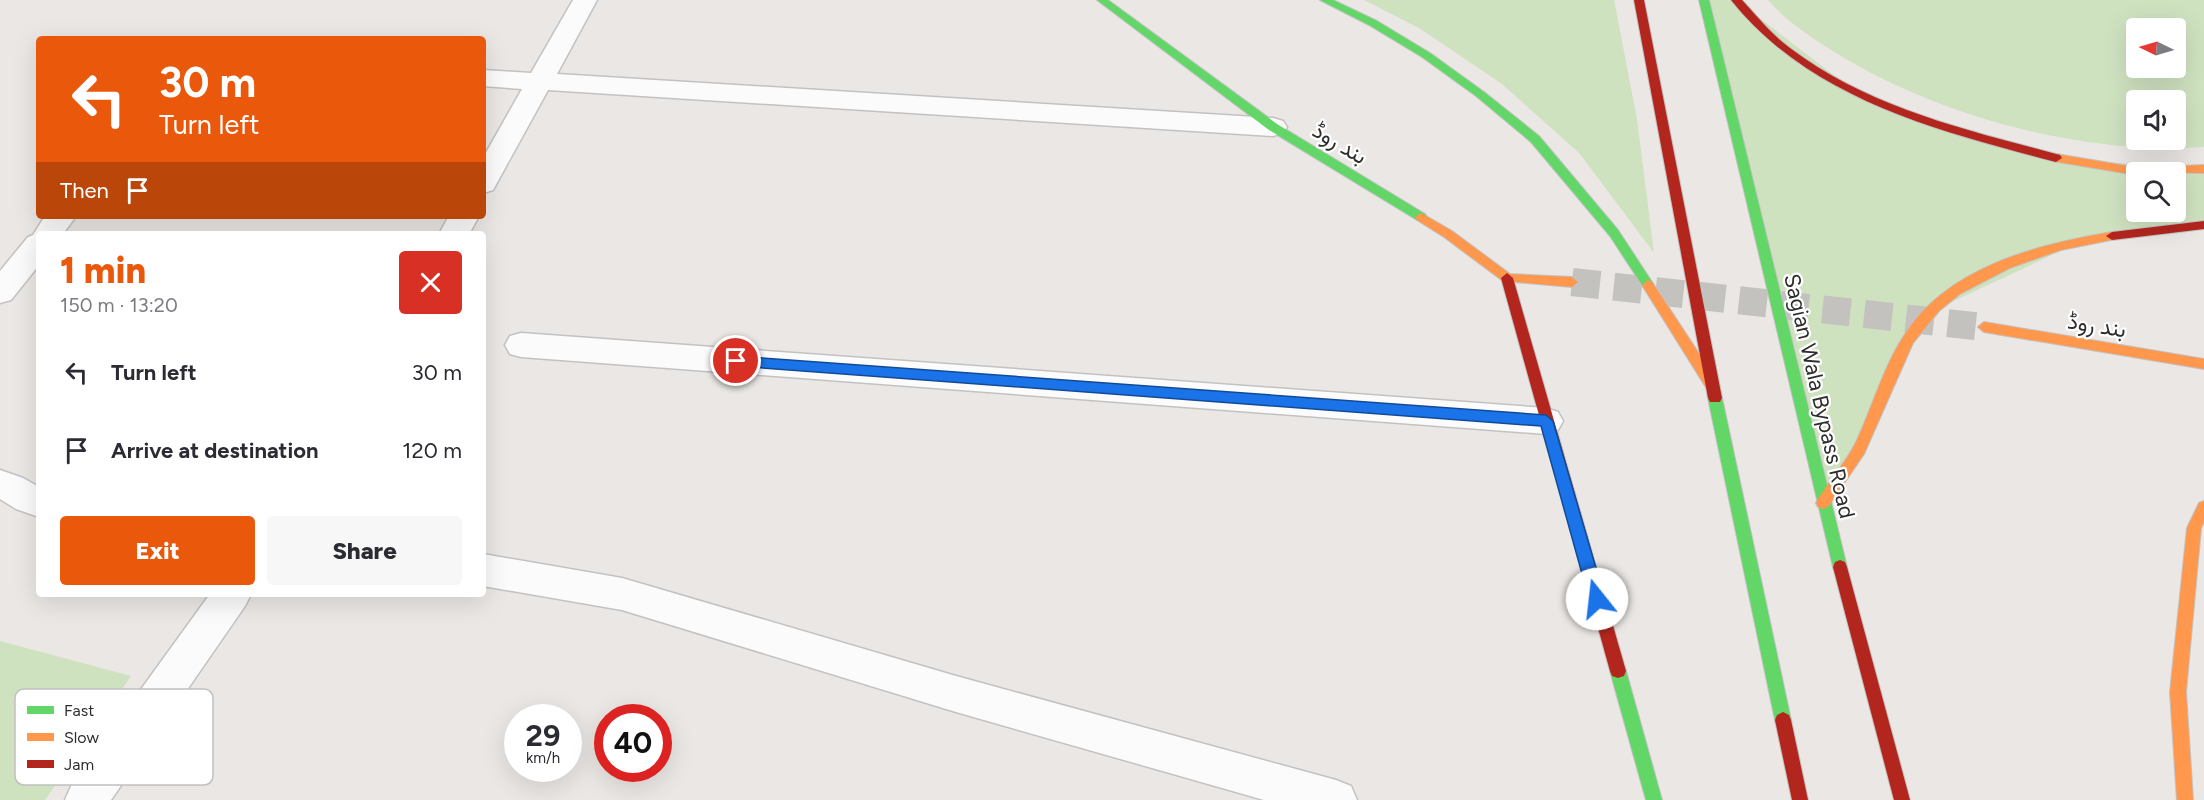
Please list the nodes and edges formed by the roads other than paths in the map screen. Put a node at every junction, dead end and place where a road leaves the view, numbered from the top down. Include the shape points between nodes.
1 (585, 0) edge
2 (1102, 0) edge
3 (1325, 0) edge
4 (1639, 0) edge
5 (1704, 0) edge
6 (1736, 0) edge
7 (486, 78) edge
8 (541, 81) junction
9 (1273, 127) junction
10 (2204, 169) edge
11 (486, 178) edge
12 (60, 219) edge
13 (2204, 225) edge
14 (50, 231) edge
15 (36, 248) edge
16 (1507, 278) junction
17 (1572, 282) tunnel mouth
18 (0, 292) edge
19 (1984, 327) tunnel mouth
20 (521, 345) dead end
21 (2204, 364) edge
22 (1712, 385) junction
23 (1546, 421) junction
24 (0, 484) edge
25 (36, 502) edge
26 (1823, 503) junction
27 (2204, 507) edge
28 (486, 571) edge
29 (230, 597) edge
30 (165, 689) edge
31 (97, 785) edge
32 (86, 800) edge
33 (1336, 800) edge
34 (1654, 800) edge
35 (1800, 800) edge
36 (1902, 800) edge
37 (2185, 800) edge

1 - 8 street
2 - 9 main road, بند روڈ
3 - 22 main road via 1426,54 1534,139 1614,233
4 - 22 main road
5 - 26 main road, Sagian Wala Bypass Road
6 - 10 main road via 1787,51 1861,96 1957,133 2059,159 2140,172
7 - 8 street
8 - 9 street
8 - 11 street
9 - 16 main road, بند روڈ via 1448,234
12 - 14 street
13 - 26 main road via 2084,240 2020,256 1975,280 1928,313 1899,355 1862,446
15 - 18 street
16 - 17 main road
16 - 23 main road
19 - 21 main road, بند روڈ
20 - 23 street
22 - 35 main road
23 - 34 main road
24 - 25 street via 12,486
26 - 36 main road, Sagian Wala Bypass Road
27 - 37 main road via 2194,528 2178,692
28 - 33 street via 622,594 956,694
29 - 30 street
31 - 32 street

